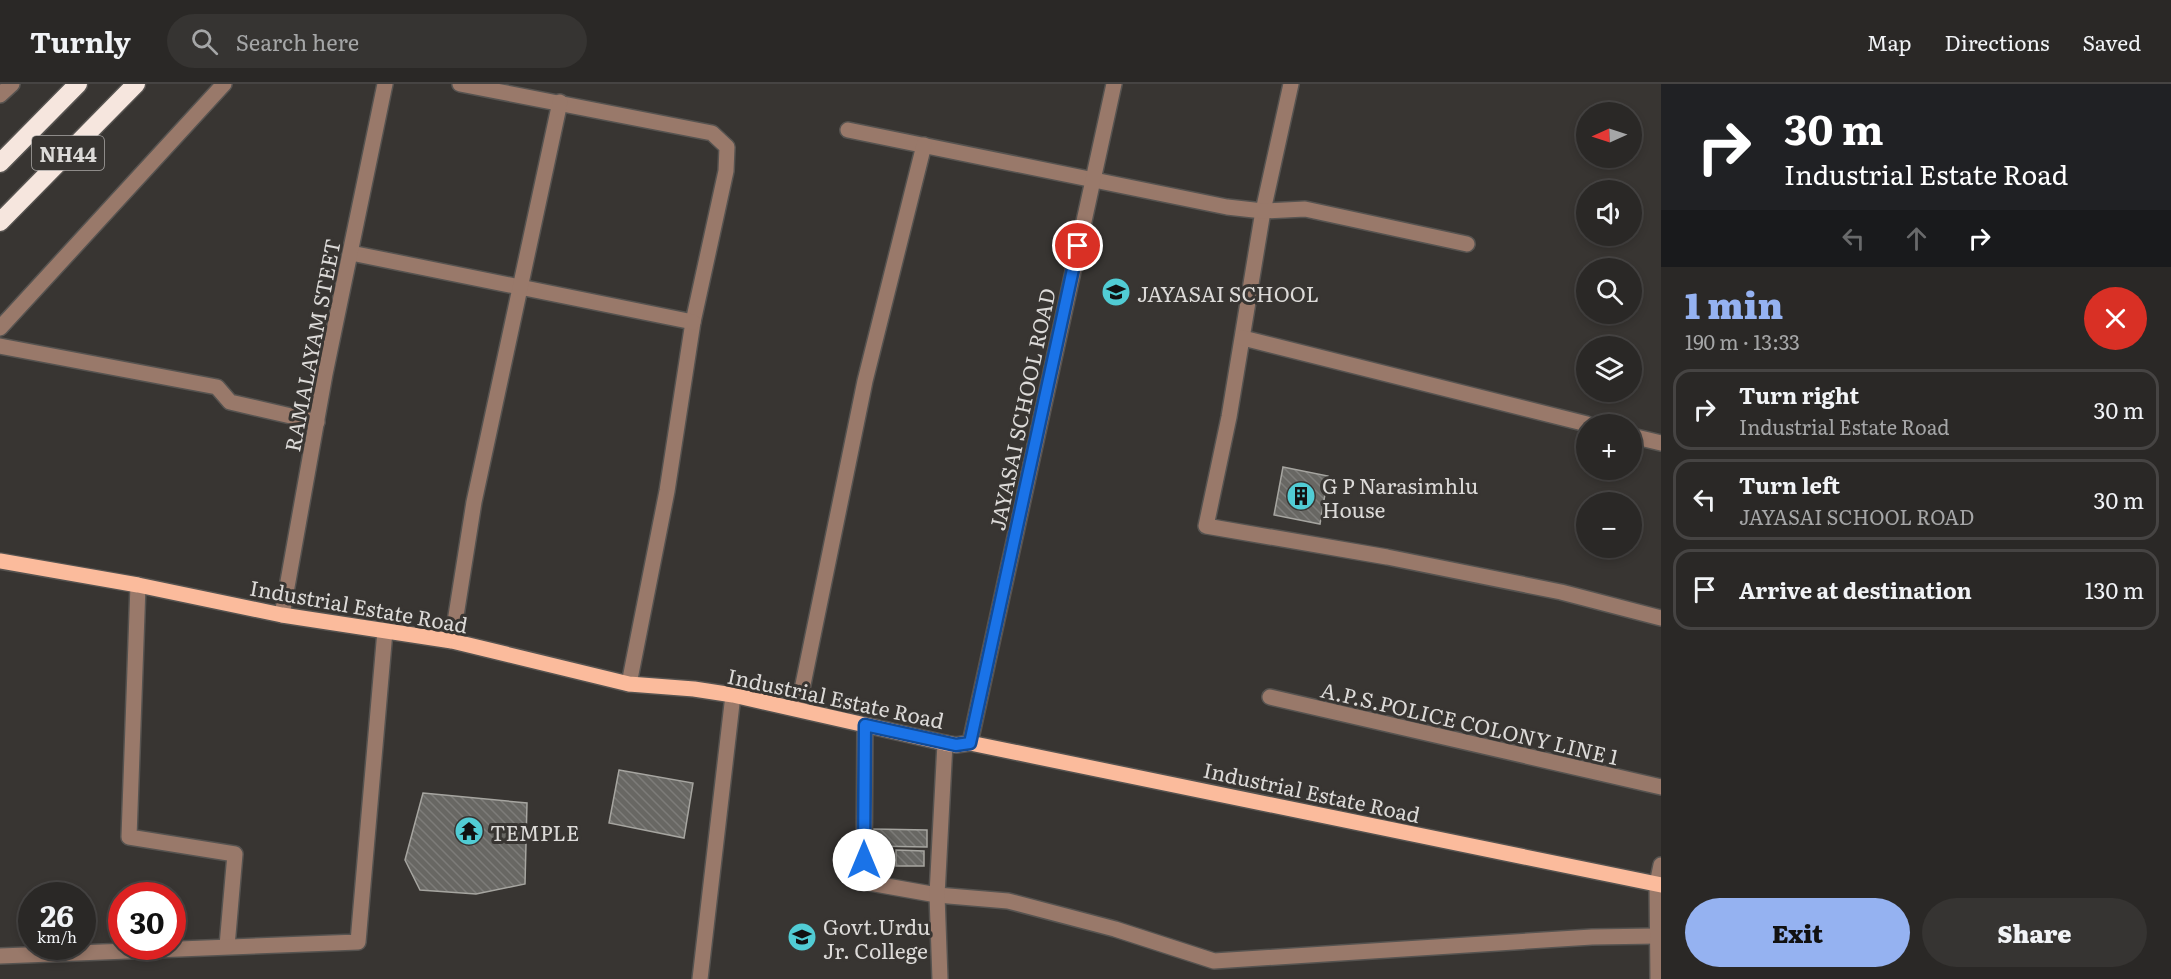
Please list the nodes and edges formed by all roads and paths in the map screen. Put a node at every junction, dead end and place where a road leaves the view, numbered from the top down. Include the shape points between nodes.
1 (12, 84) edge
2 (78, 84) edge
3 (136, 84) edge
4 (224, 84) edge
5 (385, 84) edge
6 (460, 84) edge
7 (1114, 84) edge
8 (1291, 84) edge
9 (0, 95) edge
10 (560, 102) junction
11 (848, 130) dead end
12 (924, 145) junction
13 (0, 163) edge
14 (1093, 178) junction
15 (1263, 211) junction
16 (0, 222) edge
17 (1467, 244) dead end
18 (351, 253) junction
19 (520, 287) junction
20 (693, 322) junction
21 (0, 328) edge
22 (1243, 338) junction
23 (0, 346) edge
24 (1576, 421) edge
25 (317, 422) junction
26 (1642, 438) edge
27 (1661, 443) edge
28 (0, 561) edge
29 (138, 585) junction
30 (282, 615) junction
31 (1661, 618) edge
32 (385, 631) junction
33 (452, 641) junction
34 (629, 684) junction
35 (733, 695) junction
36 (1270, 697) dead end
37 (798, 708) junction
38 (865, 725) junction
39 (945, 743) junction
40 (970, 743) junction
41 (1661, 787) edge
42 (1661, 865) edge
43 (1659, 884) edge
44 (937, 895) junction
45 (1657, 936) junction
46 (227, 946) junction
47 (0, 956) edge
48 (700, 979) edge
49 (940, 979) edge
50 (1658, 979) edge

1 - 9 street
2 - 13 highway, NH44
3 - 16 highway, NH44
4 - 21 street
5 - 18 street, RAMALAYAM STEET
6 - 10 street
7 - 14 street, JAYASAI SCHOOL ROAD
8 - 15 street
10 - 19 street
10 - 20 street via 712,134 727,147 726,171
11 - 12 street
12 - 14 street
12 - 37 street via 866,381
14 - 15 street
14 - 40 street, JAYASAI SCHOOL ROAD
15 - 17 street via 1305,208
15 - 22 street
18 - 19 street
18 - 25 street, RAMALAYAM STEET
19 - 20 street
19 - 33 street via 474,502
20 - 34 street via 667,491
22 - 24 street
22 - 31 street via 1206,526 1399,559 1561,592
23 - 25 street via 217,387 230,402
25 - 30 street, RAMALAYAM STEET
26 - 27 street
28 - 29 main road, Industrial Estate Road
29 - 30 main road, Industrial Estate Road
29 - 46 street via 129,837 235,854
30 - 32 main road, Industrial Estate Road
32 - 33 main road, Industrial Estate Road
32 - 46 street via 358,942
33 - 34 main road, Industrial Estate Road
34 - 35 main road, Industrial Estate Road
35 - 37 main road, Industrial Estate Road
35 - 48 street
36 - 41 street, A.P.S.POLICE COLONY LINE 1
37 - 38 main road, Industrial Estate Road
38 - 39 main road, Industrial Estate Road
38 - 44 street via 864,882
39 - 40 main road, Industrial Estate Road
39 - 44 street
40 - 43 main road, Industrial Estate Road
42 - 43 street
43 - 45 street
44 - 45 street via 1008,901 1115,929 1214,961
44 - 49 street
45 - 50 street
46 - 47 street

